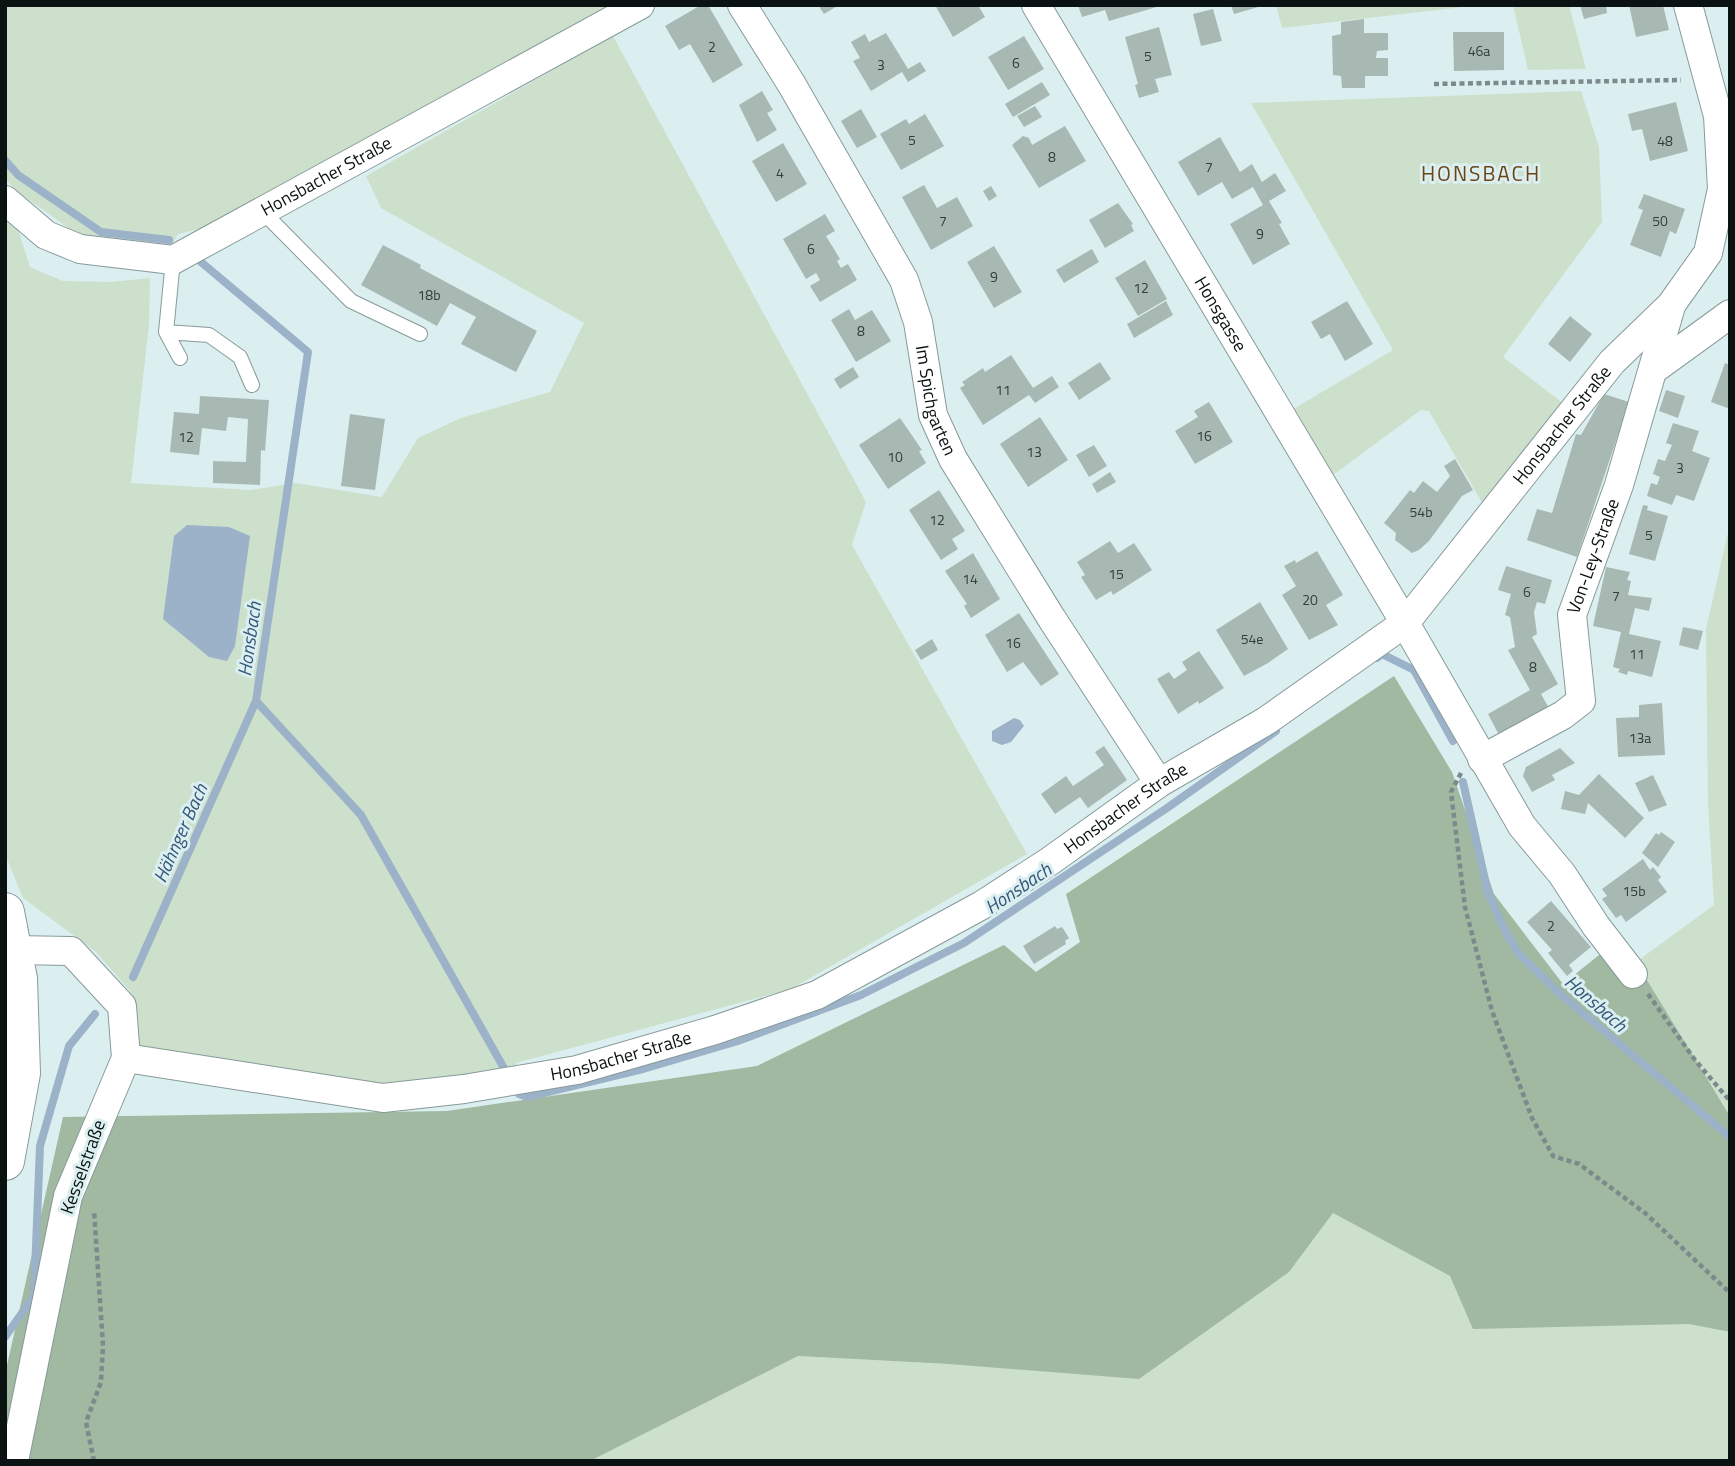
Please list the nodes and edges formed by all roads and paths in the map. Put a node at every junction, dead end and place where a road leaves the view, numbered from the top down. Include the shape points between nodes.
1 (640, 5) edge
2 (742, 5) edge
3 (1036, 5) edge
4 (1691, 7) edge
5 (1708, 79) junction
6 (1434, 84) dead end
7 (5, 200) edge
8 (262, 211) junction
9 (1719, 245) edge
10 (173, 260) junction
11 (1671, 305) junction
12 (1730, 314) edge
13 (166, 332) junction
14 (420, 334) dead end
15 (180, 358) dead end
16 (1653, 370) junction
17 (252, 385) dead end
18 (1405, 623) junction
19 (1482, 759) junction
20 (1159, 783) junction
21 (5, 912) edge
22 (13, 950) junction
23 (1633, 974) joint
24 (126, 1058) junction
25 (1730, 1101) edge
26 (5, 1161) edge
27 (93, 1197) dead end
28 (1730, 1293) edge
29 (14, 1461) edge
30 (94, 1461) edge

1 - 8 street, Honsbacher Straße
2 - 20 street, Im Spichgarten via 904,280 918,322 933,415 953,459
3 - 18 street, Honsgasse
4 - 5 street, Honsbacher Straße
5 - 6 path
5 - 9 street, Honsbacher Straße via 1718,116
7 - 10 street via 46,235 80,249
8 - 10 street, Honsbacher Straße
8 - 14 lane via 351,301
9 - 11 street, Honsbacher Straße
10 - 13 lane
11 - 16 street, Von-Ley-Straße
11 - 18 street, Honsbacher Straße via 1612,362
12 - 16 street
13 - 15 lane
13 - 17 lane via 209,335 240,357
16 - 19 street, Von-Ley-Straße via 1619,485 1572,615 1581,701
18 - 19 street
18 - 20 street, Honsbacher Straße via 1266,721
19 - 23 street via 1522,826
19 - 28 path via 1462,772 1451,792 1465,907 1492,1011 1532,1118 1553,1156 1579,1164 1645,1213
20 - 24 street, Honsbacher Straße via 982,905 817,995 577,1070 383,1098
21 - 22 street
22 - 24 street, Kesselstraße via 71,951 122,1006
22 - 26 street via 21,1008 21,1073
23 - 25 path
24 - 29 street, Kesselstraße via 68,1196
27 - 30 path via 103,1346 101,1382 86,1422

